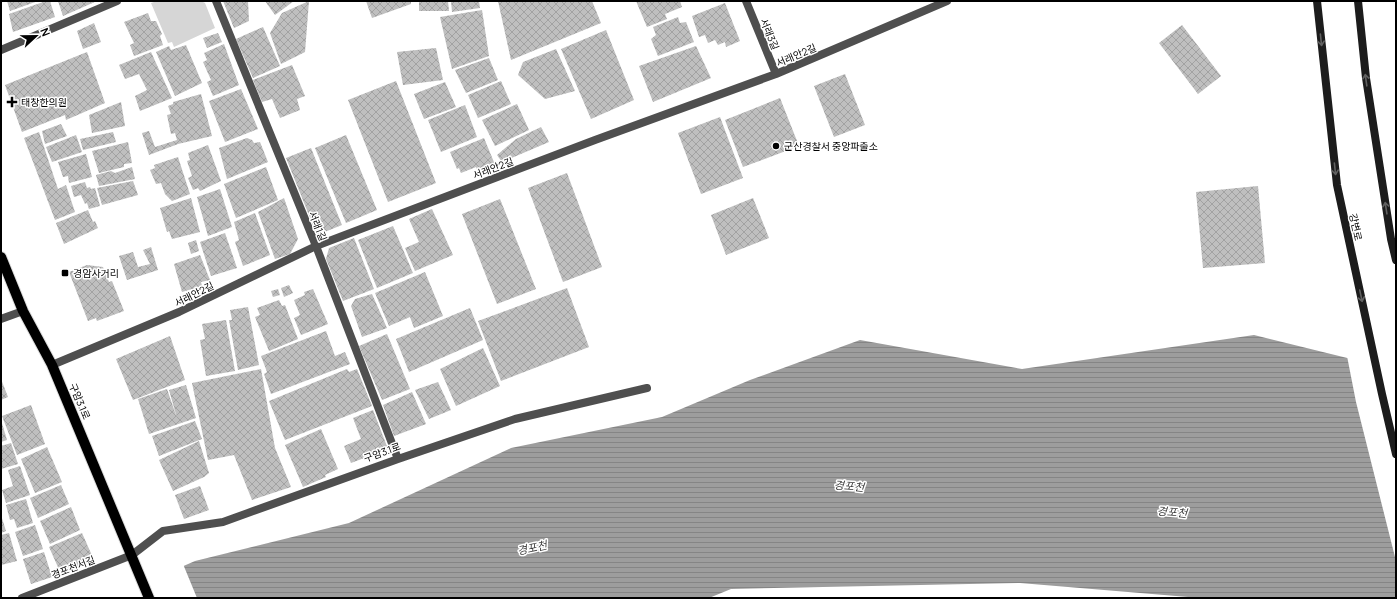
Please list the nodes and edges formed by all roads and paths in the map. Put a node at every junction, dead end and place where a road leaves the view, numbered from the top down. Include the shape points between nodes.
1 (117, 1) edge
2 (216, 1) edge
3 (746, 1) edge
4 (947, 1) edge
5 (1317, 1) edge
6 (1358, 1) edge
7 (1, 50) edge
8 (776, 74) junction
9 (316, 246) junction
10 (1, 258) edge
11 (1396, 260) edge
12 (23, 311) junction
13 (1, 319) edge
14 (52, 365) junction
15 (647, 388) dead end
16 (1396, 454) edge
17 (398, 459) junction
18 (132, 555) junction
19 (22, 598) edge
20 (149, 598) edge

1 - 7 street
2 - 9 street, 서래1길
3 - 8 street, 서래3길
4 - 8 street, 서래안2길
5 -> 16 street, 강변로 via 1337,185
11 -> 6 street via 1366,78
8 - 9 street, 서래안2길
9 - 14 street, 서래안2길 via 180,312
9 - 17 street, 서래1길
10 - 12 main road, 구암3.1로
12 - 13 street
12 - 14 main road, 구암3.1로
14 - 18 main road, 구암3.1로
15 - 17 street, 구암3.1로 via 515,419
17 - 18 street, 구암3.1로 via 223,522 163,531
18 - 19 street, 경포천서길
18 - 20 main road, 구암3.1로

